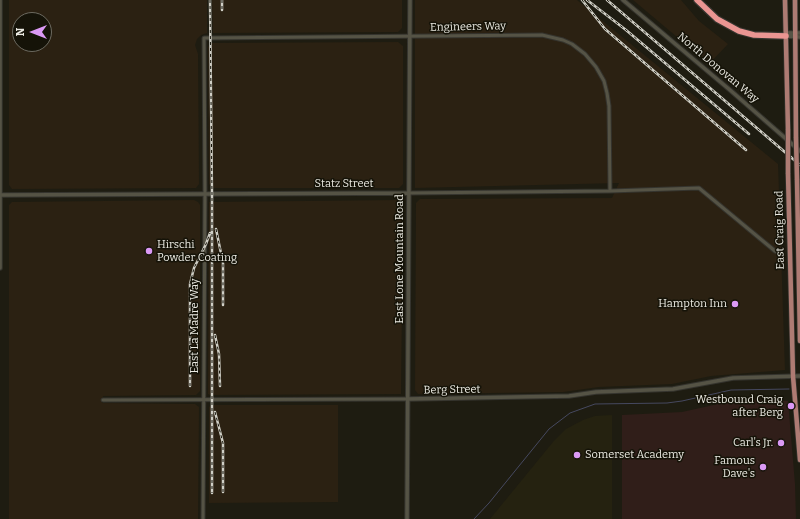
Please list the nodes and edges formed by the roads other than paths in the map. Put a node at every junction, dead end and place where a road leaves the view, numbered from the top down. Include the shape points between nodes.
1 (0, 0) edge
2 (410, 0) edge
3 (623, 0) edge
4 (697, 0) edge
5 (785, 0) edge
6 (795, 0) edge
7 (786, 35) junction
8 (798, 35) edge
9 (410, 37) junction
10 (204, 38) joint
11 (800, 151) edge
12 (610, 190) junction
13 (409, 193) junction
14 (205, 194) junction
15 (0, 195) edge
16 (779, 252) dead end
17 (0, 268) edge
18 (799, 275) edge
19 (800, 341) edge
20 (793, 376) junction
21 (800, 376) edge
22 (103, 400) dead end
23 (204, 400) junction
24 (408, 400) junction
25 (800, 460) edge
26 (203, 519) edge
27 (407, 519) edge

1 - 15 street
2 - 9 street, East Lone Mountain Road
3 - 11 street, North Donovan Way
4 - 7 highway via 717,19 739,31 754,35
5 - 7 main road, East Craig Road
6 - 8 main road, East Craig Road
7 - 8 street
7 - 20 main road, East Craig Road, bridge
8 - 18 main road, East Craig Road, bridge via 796,138
9 - 10 street, Engineers Way
9 - 12 street, Engineers Way via 542,35 572,44 585,54 604,81 609,106
9 - 13 street, East Lone Mountain Road
10 - 14 street, East La Madre Way
12 - 13 street, Statz Street
12 - 16 street, Statz Street via 699,188 775,252
13 - 14 street, Statz Street
13 - 24 street, East Lone Mountain Road
14 - 15 street, Statz Street
14 - 23 street, East La Madre Way
15 - 17 street
18 - 19 main road, East Craig Road
20 - 21 street, Berg Street
20 - 24 street, Berg Street via 733,378 673,389 596,392 569,396
20 - 25 main road, East Craig Road
22 - 23 street, Berg Street
23 - 24 street, Berg Street
23 - 26 street, East La Madre Way
24 - 27 street, East Lone Mountain Road

